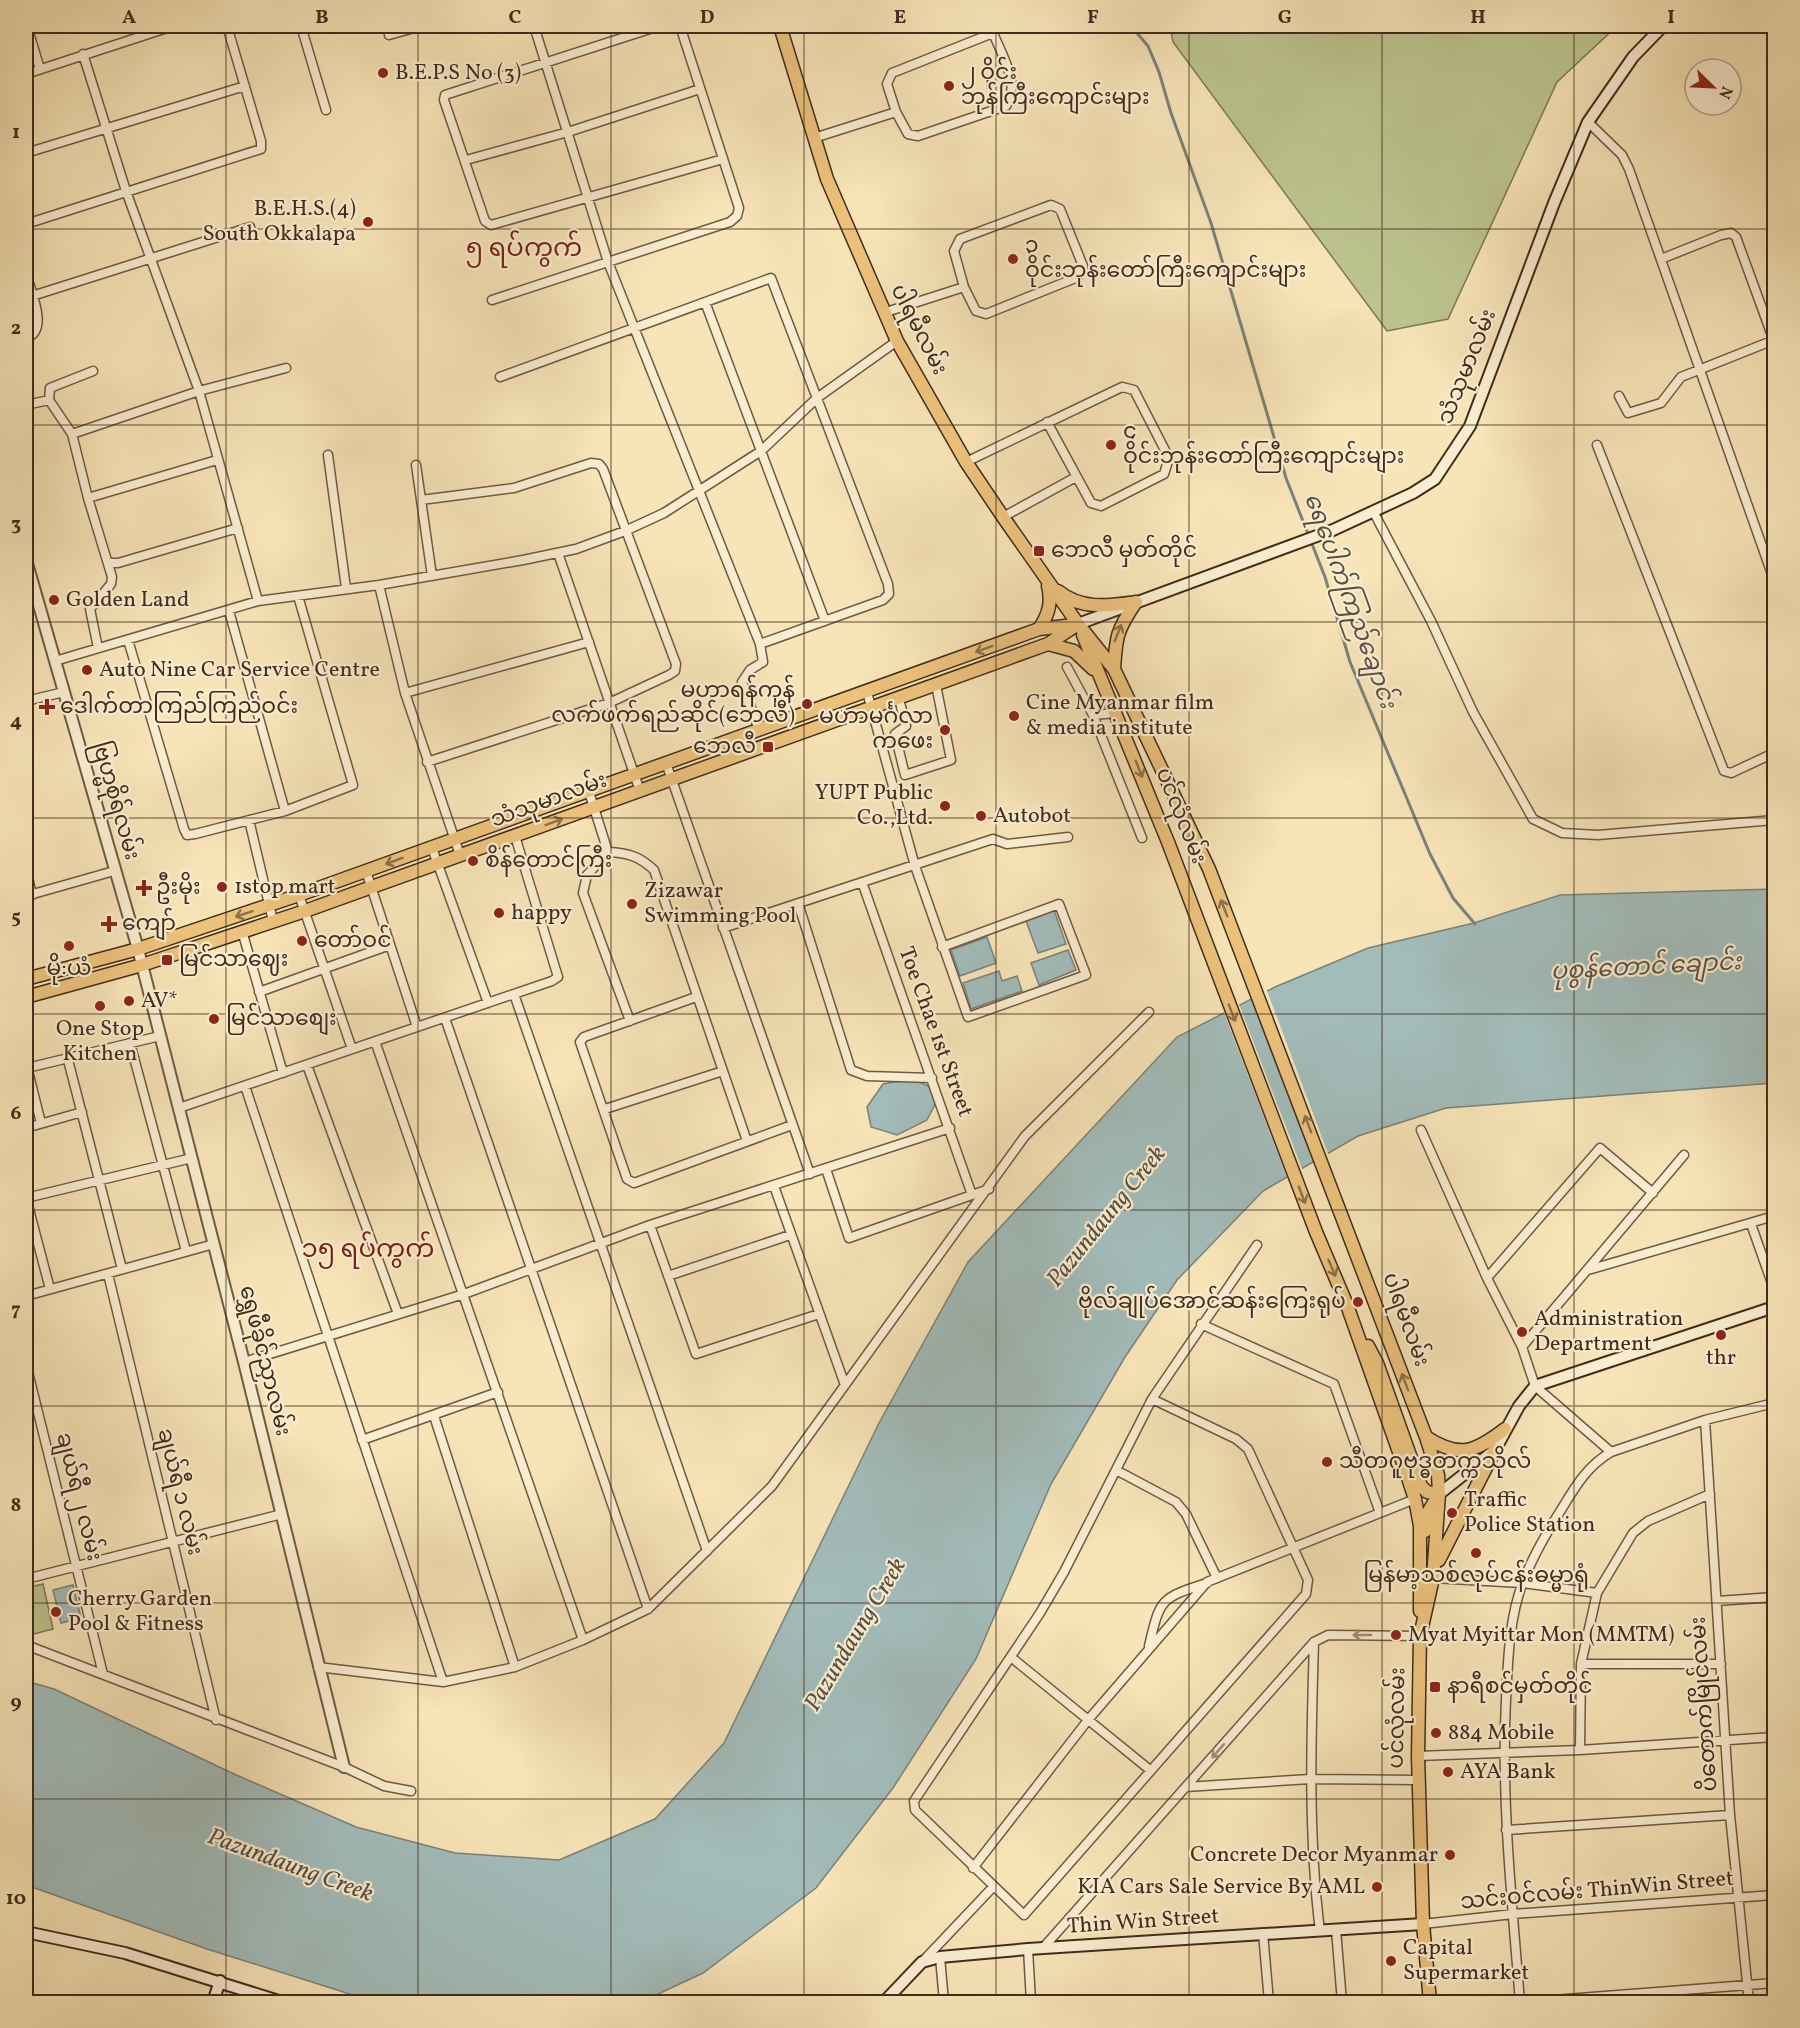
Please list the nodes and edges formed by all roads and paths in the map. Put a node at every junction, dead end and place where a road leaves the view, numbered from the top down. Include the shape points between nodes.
1 (27, 26) edge
2 (173, 26) edge
3 (227, 26) edge
4 (301, 26) edge
5 (421, 26) edge
6 (534, 26) edge
7 (659, 26) edge
8 (680, 26) edge
9 (780, 26) edge
10 (1663, 26) edge
11 (389, 35) dead end
12 (83, 54) junction
13 (546, 60) junction
14 (40, 69) junction
15 (26, 74) edge
16 (245, 86) junction
17 (700, 89) junction
18 (326, 110) dead end
19 (896, 112) junction
20 (1588, 122) junction
21 (107, 128) junction
22 (568, 132) junction
23 (814, 138) junction
24 (26, 153) edge
25 (723, 159) junction
26 (466, 160) junction
27 (126, 191) junction
28 (588, 198) junction
29 (26, 224) edge
30 (250, 227) dead end
31 (152, 258) junction
32 (1661, 259) junction
33 (608, 262) junction
34 (26, 273) edge
35 (964, 287) junction
36 (32, 296) junction
37 (492, 300) dead end
38 (705, 302) junction
39 (883, 313) junction
40 (634, 328) junction
41 (26, 338) edge
42 (897, 341) junction
43 (1774, 341) edge
44 (286, 368) dead end
45 (93, 370) dead end
46 (1700, 370) junction
47 (500, 377) dead end
48 (199, 391) junction
49 (1619, 396) dead end
50 (817, 399) junction
51 (49, 400) junction
52 (26, 405) edge
53 (1047, 422) junction
54 (72, 434) junction
55 (1597, 445) dead end
56 (761, 451) junction
57 (328, 454) dead end
58 (218, 460) junction
59 (966, 462) junction
60 (416, 465) dead end
61 (1076, 477) junction
62 (699, 492) junction
63 (88, 498) junction
64 (421, 500) junction
65 (1372, 511) junction
66 (1003, 517) junction
67 (238, 528) junction
68 (625, 531) junction
69 (558, 553) junction
70 (26, 560) edge
71 (110, 563) junction
72 (432, 576) junction
73 (1774, 580) edge
74 (1047, 581) junction
75 (379, 585) junction
76 (346, 588) junction
77 (298, 596) junction
78 (258, 601) junction
79 (1136, 602) junction
80 (229, 611) junction
81 (825, 621) junction
82 (1078, 624) junction
83 (1039, 628) junction
84 (128, 640) junction
85 (589, 642) junction
86 (760, 644) junction
87 (1048, 644) junction
88 (98, 648) junction
89 (55, 661) junction
90 (1067, 667) dead end
91 (1114, 669) junction
92 (1099, 677) junction
93 (936, 685) junction
94 (64, 692) junction
95 (867, 692) junction
96 (405, 693) junction
97 (899, 699) junction
98 (26, 701) edge
99 (609, 703) junction
100 (873, 708) junction
101 (1116, 713) junction
102 (1093, 715) junction
103 (785, 720) junction
104 (759, 730) junction
105 (793, 738) junction
106 (1774, 753) edge
107 (427, 762) junction
108 (666, 764) junction
109 (634, 775) junction
110 (672, 780) junction
111 (640, 791) junction
112 (588, 792) junction
113 (593, 807) junction
114 (285, 811) junction
115 (249, 820) junction
116 (1774, 820) edge
117 (515, 836) junction
118 (1068, 837) dead end
119 (1142, 838) dead end
120 (454, 840) junction
121 (432, 848) junction
122 (608, 852) junction
123 (460, 855) junction
124 (438, 863) junction
125 (915, 866) junction
126 (26, 869) edge
127 (114, 871) junction
128 (366, 871) junction
129 (862, 882) junction
130 (371, 887) junction
131 (29, 895) edge
132 (299, 895) junction
133 (798, 903) junction
134 (270, 905) junction
135 (305, 911) junction
136 (273, 921) junction
137 (723, 928) junction
138 (242, 931) junction
139 (390, 945) junction
140 (942, 947) junction
141 (138, 949) junction
142 (142, 965) junction
143 (323, 969) junction
144 (26, 979) edge
145 (259, 992) junction
146 (514, 994) junction
147 (26, 997) edge
148 (696, 997) junction
149 (489, 1003) junction
150 (1149, 1012) dead end
151 (445, 1018) junction
152 (630, 1021) junction
153 (417, 1027) junction
154 (160, 1036) junction
155 (375, 1041) junction
156 (130, 1043) junction
157 (352, 1049) junction
158 (68, 1060) junction
159 (306, 1065) junction
160 (26, 1066) edge
161 (723, 1071) junction
162 (283, 1073) junction
163 (932, 1077) junction
164 (245, 1086) junction
165 (179, 1108) junction
166 (604, 1108) junction
167 (82, 1112) junction
168 (41, 1124) junction
169 (792, 1125) junction
170 (26, 1128) edge
171 (950, 1128) junction
172 (1420, 1130) dead end
173 (747, 1141) junction
174 (1684, 1155) dead end
175 (192, 1158) junction
176 (164, 1164) junction
177 (826, 1168) junction
178 (810, 1174) junction
179 (99, 1180) junction
180 (774, 1186) junction
181 (989, 1189) junction
182 (1653, 1193) junction
183 (972, 1195) junction
184 (26, 1198) edge
185 (1774, 1216) edge
186 (1344, 1218) joint
187 (1751, 1224) junction
188 (650, 1225) junction
189 (790, 1234) junction
190 (214, 1244) junction
191 (601, 1245) junction
192 (1257, 1245) dead end
193 (186, 1251) junction
194 (122, 1269) junction
195 (532, 1269) junction
196 (1587, 1270) junction
197 (108, 1274) junction
198 (668, 1276) junction
199 (1487, 1278) junction
200 (50, 1289) junction
201 (1774, 1289) edge
202 (464, 1294) junction
203 (26, 1296) edge
204 (1347, 1305) junction
205 (1774, 1307) edge
206 (398, 1314) junction
207 (819, 1314) junction
208 (1201, 1324) junction
209 (328, 1336) junction
210 (1522, 1347) junction
211 (244, 1362) junction
212 (26, 1364) edge
213 (845, 1384) junction
214 (1535, 1386) junction
215 (498, 1392) junction
216 (1152, 1399) junction
217 (1774, 1403) edge
218 (434, 1416) junction
219 (1705, 1420) junction
220 (1505, 1429) junction
221 (1426, 1437) junction
222 (362, 1440) junction
223 (1495, 1450) junction
224 (1611, 1452) junction
225 (1116, 1470) junction
226 (1439, 1494) junction
227 (1710, 1494) junction
228 (1415, 1499) junction
229 (1380, 1513) junction
230 (282, 1514) junction
231 (173, 1541) junction
232 (1293, 1548) junction
233 (707, 1551) junction
234 (1421, 1553) junction
235 (76, 1566) junction
236 (26, 1578) edge
237 (1217, 1578) junction
238 (1433, 1578) junction
239 (1207, 1582) junction
240 (1522, 1583) junction
241 (1597, 1593) junction
242 (1774, 1597) edge
243 (1717, 1601) junction
244 (648, 1609) junction
245 (1420, 1636) junction
246 (583, 1640) junction
247 (1314, 1642) junction
248 (26, 1645) edge
249 (1149, 1646) junction
250 (1012, 1658) junction
251 (1581, 1664) junction
252 (1721, 1664) junction
253 (318, 1667) junction
254 (514, 1667) junction
255 (103, 1674) junction
256 (443, 1682) junction
257 (216, 1720) junction
258 (1088, 1720) junction
259 (1774, 1737) edge
260 (1726, 1739) junction
261 (1580, 1750) junction
262 (1503, 1754) junction
263 (1418, 1756) junction
264 (344, 1767) junction
265 (1149, 1770) junction
266 (1310, 1779) junction
267 (1418, 1780) junction
268 (1186, 1787) junction
269 (411, 1791) dead end
270 (1730, 1815) junction
271 (1506, 1830) junction
272 (973, 1868) junction
273 (993, 1887) junction
274 (1774, 1895) edge
275 (1738, 1897) junction
276 (1513, 1914) junction
277 (1423, 1924) junction
278 (1336, 1930) junction
279 (1320, 1931) junction
280 (26, 1932) edge
281 (1263, 1934) junction
282 (1043, 1948) junction
283 (1028, 1949) junction
284 (940, 1957) junction
285 (922, 1962) junction
286 (220, 1981) junction
287 (1774, 1983) edge
288 (1747, 1985) junction
289 (1643, 1998) edge
290 (213, 2002) edge
291 (282, 2002) edge
292 (884, 2002) edge
293 (944, 2002) edge
294 (1031, 2002) edge
295 (1269, 2002) edge
296 (1342, 2002) edge
297 (1430, 2002) edge
298 (1520, 2002) edge
299 (1527, 2002) edge
300 (1749, 2002) edge

1 - 14 street
2 - 12 street
3 - 16 street
4 - 18 street
5 - 11 street
6 - 13 street
7 - 13 street
8 - 17 street
9 - 23 main road, ပါရမီလမ်း
10 - 20 main road, သံသုမာလမ်း via 1633,57
12 - 14 street
12 - 21 street
13 - 22 street
13 - 26 street via 445,95
14 - 15 street
16 - 21 street
16 - 27 street via 261,149
17 - 22 street
17 - 25 street
19 - 19 street via 908,134 918,136 1006,106 1013,87 993,33 892,73 887,84
19 - 23 street
20 - 32 street via 1622,155
20 - 65 main road, သံသုမာလမ်း via 1470,426 1435,479
21 - 24 street
21 - 27 street
22 - 26 street
22 - 28 street
23 - 39 main road, ပါရမီလမ်း
25 - 28 street
25 - 33 street via 739,208 730,222
26 - 28 street via 491,225
27 - 29 street
27 - 31 street
28 - 33 street
30 - 31 street
31 - 36 street
31 - 48 street
32 - 43 street via 1731,233 1736,237
32 - 46 street
33 - 37 street
33 - 40 street
34 - 36 street
35 - 35 street via 954,251 960,239 1051,205 1059,208 1083,266 1078,277 986,314 976,311
35 - 39 street
36 - 41 street via 37,330
38 - 40 street
38 - 50 street via 771,278
38 - 56 street
39 - 42 main road, ပါရမီလမ်း
40 - 47 street
40 - 62 street
42 - 50 street
42 - 59 main road, ပါရမီလမ်း
43 - 46 street
44 - 48 street
45 - 51 street via 50,388
46 - 49 street via 1677,380 1661,403 1632,413 1623,407
46 - 73 street
48 - 54 street
48 - 58 street
50 - 56 street
50 - 81 street via 889,594 883,600
51 - 52 street
51 - 54 street
53 - 59 street
53 - 61 street
53 - 61 street via 1128,387 1134,390 1169,458 1164,474 1101,506 1091,503
54 - 63 street
55 - 106 street via 1724,771 1731,773
56 - 62 street
56 - 81 street
57 - 76 street
58 - 63 street
58 - 67 street
59 - 66 main road, ပါရမီလမ်း
60 - 64 street
61 - 66 street
62 - 68 street
62 - 86 street
63 - 71 street
64 - 68 street via 513,488 591,463 599,464
64 - 72 street
65 - 79 main road, သံသုမာလမ်း via 1333,530
65 - 116 street via 1431,621 1478,722 1533,819 1562,832 1598,835
66 - 74 main road, ပါရမီလမ်း
67 - 71 street
67 - 78 street
68 - 69 street
68 - 99 street via 676,664 675,671
69 - 72 street
69 - 85 street
70 - 89 main road, ဗြဟ္မစိုရ်လမ်း
71 - 88 street via 111,584 90,609
72 - 75 street
74 - 79 main road via 1077,603 1111,606
74 - 82 main road, ပါရမီလမ်း
74 - 83 main road via 1051,599
75 - 76 street
75 - 96 street
76 - 77 street
77 - 78 street
77 - 114 street via 353,785
78 - 80 street
79 - 82 main road, သံသုမာလမ်း
91 -> 79 main road via 1118,630
80 - 84 street
80 - 114 street
81 - 86 street
82 - 83 main road, သံသုမာလမ်း
82 - 87 main road, သံသုမာလမ်း
82 - 91 main road, ပင်လုံလမ်း
82 - 92 main road, ပင်လုံလမ်း
83 -> 95 main road, သံသုမာလမ်း
84 - 88 street
84 - 115 street via 187,835
85 - 96 street
85 - 99 street
86 - 104 street via 763,662 750,670 742,682
87 - 92 main road via 1074,651
87 - 93 main road, သံသုမာလမ်း
88 - 89 street
89 - 94 main road, ဗြဟ္မစိုရ်လမ်း
90 - 102 street
186 -> 91 main road, ပင်လုံလမ်း via 1209,869
92 - 101 main road, ပင်လုံလမ်း
93 - 97 main road, သံသုမာလမ်း
93 - 97 street via 951,760 905,775 895,734 906,726
94 - 98 street
94 - 127 main road, ဗြဟ္မစိုရ်လမ်း
95 - 100 street
95 - 103 main road, သံသုမာလမ်း
96 - 107 street
97 - 100 main road, သံသုမာလမ်း
99 - 107 street
99 - 109 street
100 - 105 main road, သံသုမာလမ်း
100 - 125 street
101 - 102 street
101 -> 204 main road, ပင်လုံလမ်း
102 - 119 street
103 - 104 main road, သံသုမာလမ်း
103 - 105 main road
104 - 108 main road, သံသုမာလမ်း
105 - 110 main road, သံသုမာလမ်း
107 - 120 street
108 - 109 main road, သံသုမာလမ်း
108 - 110 street
109 - 111 street
109 - 112 main road, သံသုမာလမ်း
110 - 111 main road, သံသုမာလမ်း
110 - 137 street
111 - 113 main road, သံသုမာလမ်း
112 - 113 street
112 - 120 main road, သံသုမာလမ်း
117 -> 113 main road, သံသုမာလမ်း
113 - 122 street
114 - 115 street
115 - 134 street
117 - 123 main road, သံသုမာလမ်း
117 - 146 street via 558,977
118 - 125 street via 1006,844 993,839
120 - 121 main road, သံသုမာလမ်း
120 - 123 street
121 - 124 street
121 -> 128 main road, သံသုမာလမ်း
122 - 148 street via 641,858 654,870
122 - 152 street via 587,875 583,893
123 - 124 main road, သံသုမာလမ်း
124 - 130 main road, သံသုမာလမ်း
124 - 149 street
125 - 129 street
125 - 140 street
126 - 131 street
127 - 131 street
127 - 141 main road, ဗြဟ္မစိုရ်လမ်း
128 - 130 street
128 - 132 main road, သံသုမာလမ်း
129 - 133 street
129 - 163 street, Toe Chae 1st Street
130 - 135 main road, သံသုမာလမ်း
130 - 139 street
132 - 134 main road, သံသုမာလမ်း
132 - 135 street
133 - 137 street
133 - 163 street via 851,1070 867,1076
134 - 136 street
134 -> 141 main road, သံသုမာလမ်း
135 - 136 main road, သံသုမာလမ်း
135 - 143 street
136 - 138 main road, သံသုမာလမ်း
137 - 169 street
138 - 142 main road, သံသုမာလမ်း
138 - 145 street
139 - 143 street
139 - 153 street
140 - 140 street via 1059,904 1086,975 968,1017
141 - 142 main road, ဗြဟ္မစိုရ်လမ်း
141 - 144 main road, သံသုမာလမ်း
142 - 147 main road, သံသုမာလမ်း
142 - 154 main road, ရွှေဖီခိုင်ညှာလမ်း
143 - 145 street
143 - 157 street
145 - 162 street
146 - 149 street
146 - 191 street
148 - 152 street
148 - 161 street
149 - 151 street
150 - 181 street via 1025,1136
151 - 153 street
151 - 195 street
152 - 166 street via 584,1037 580,1042
153 - 155 street
154 - 156 street
154 - 165 main road, ရွှေဖီခိုင်ညှာလမ်း
155 - 157 street
155 - 202 street
156 - 158 street
156 - 176 street
157 - 159 street
158 - 160 street
158 - 167 street
159 - 162 street
159 - 206 street
160 - 168 street
161 - 166 street
161 - 173 street
162 - 164 street
163 - 171 street, Toe Chae 1st Street
164 - 165 street
164 - 209 street
165 - 175 main road, ရွှေဖီခိုင်ညှာလမ်း
166 - 173 street via 627,1179 634,1183
167 - 168 street
167 - 179 street
168 - 170 street
169 - 173 street
169 - 178 street
171 - 177 street
171 - 183 street, Toe Chae 1st Street
172 - 199 street
174 - 182 street
175 - 176 street
175 - 190 main road, ရွှေဖီခိုင်ညှာလမ်း
176 - 179 street
176 - 193 street
177 - 178 street
177 - 183 street via 849,1238
178 - 180 street
179 - 184 street
179 - 194 street
180 - 188 street
180 - 189 street
181 - 183 street
181 - 213 street
182 - 196 street
182 - 199 street via 1600,1148
184 - 200 street
185 - 187 street
221 -> 186 main road, ပါရမီလမ်း
187 - 196 street
187 - 201 street
188 - 191 street
188 - 198 street
189 - 198 street
189 - 207 street
190 - 193 street
190 - 211 main road, ရွှေဖီခိုင်ညှာလမ်း
191 - 195 street
191 - 233 street
192 - 208 street
193 - 194 street
194 - 197 street
195 - 202 street
195 - 244 street
196 - 210 street
197 - 200 street
197 - 231 street, ချယ်ရီ ၁ လမ်း
198 - 207 street via 696,1354
199 - 210 street
200 - 203 street
202 - 206 street
202 - 215 street
204 - 226 main road via 1377,1363 1421,1486 1427,1492
204 - 228 main road
205 - 214 main road
206 - 209 street
207 - 213 street
208 - 216 street
208 - 229 street via 1334,1384
209 - 211 street
209 - 222 street
210 - 214 street
211 - 230 main road, ရွှေဖီခိုင်ညှာလမ်း
212 - 235 street, ချယ်ရီ ၂ လမ်း
213 - 233 street via 772,1486
214 - 220 main road
214 - 224 street
215 - 218 street
215 - 246 street
216 - 225 street
216 - 232 street via 1236,1439 1248,1449
217 - 219 street
218 - 222 street
218 - 254 street
219 - 224 street
219 - 227 street, ပိတောက်မြိုင်လမ်း
220 - 221 main road via 1486,1444 1466,1452 1438,1445
220 - 223 main road
221 - 226 main road, ပင်လုံလမ်း via 1438,1475
222 - 256 street
223 - 226 main road
223 - 238 main road via 1443,1550
224 - 240 street via 1587,1469
225 - 237 street via 1176,1502 1186,1514
225 - 250 street via 1064,1572
226 - 234 main road via 1427,1514
226 - 238 main road, ပင်လုံလမ်း
227 - 241 street via 1648,1521 1633,1533
227 - 243 street, ပိတောက်မြိုင်လမ်း
228 - 229 street
228 - 234 main road
229 - 232 street
230 - 231 street
230 - 253 main road, ရွှေဖီခိုင်ညှာလမ်း
231 - 235 street
231 - 257 street, ချယ်ရီ ၁ လမ်း
232 - 237 street
232 - 265 street via 1308,1580 1306,1594
233 - 244 street
234 - 245 main road
235 - 236 street
235 - 255 street, ချယ်ရီ ၂ လမ်း
237 - 239 street
238 - 240 street
238 - 245 main road, ပင်လုံလမ်း
239 - 249 street
239 - 249 street via 1174,1594 1162,1603
240 - 241 street
240 - 262 street via 1508,1649
241 - 251 street
242 - 243 street
243 - 252 street, ပိတောက်မြိုင်လမ်း
244 - 246 street
245 -> 247 street via 1328,1635
245 - 263 main road, ပင်လုံလမ်း
246 - 254 street
247 - 266 street
247 -> 268 street
248 - 255 street
249 - 258 street
250 - 258 street
250 - 272 street via 913,1806
251 - 252 street
251 - 261 street
252 - 260 street, ပိတောက်မြိုင်လမ်း
253 - 256 street
253 - 264 main road, ရွှေဖီခိုင်ညှာလမ်း
254 - 256 street
255 - 257 street
257 - 264 street
258 - 265 street
258 - 272 street
259 - 260 street
260 - 261 street
260 - 270 street, ပိတောက်မြိုင်လမ်း
261 - 262 street
262 - 263 street
262 - 271 street
263 - 267 main road, ပင်လုံလမ်း
264 - 269 street via 384,1786
265 - 273 street via 1027,1914
266 - 267 street
266 - 268 street
266 - 279 street
267 - 277 main road, ပင်လုံလမ်း
268 - 282 street
270 - 271 street
270 - 275 street, ပိတောက်မြိုင်လမ်း
271 - 276 street
272 - 273 street
273 - 285 street
274 - 275 street, သင်းဝင်လမ်း ThinWin Street
275 - 276 street, သင်းဝင်လမ်း ThinWin Street
275 - 288 street, ပိတောက်မြိုင်လမ်း
276 - 277 street, သင်းဝင်လမ်း ThinWin Street
276 - 298 street
277 - 278 main road, Thin Win Street
277 - 297 main road, ပင်လုံလမ်း
278 - 279 main road, Thin Win Street
278 - 296 street
279 - 281 main road, Thin Win Street
280 - 286 main road via 125,1953
281 - 282 main road, Thin Win Street
281 - 295 street
282 - 283 main road, Thin Win Street
283 - 284 main road, Thin Win Street
283 - 294 street
284 - 285 main road, Thin Win Street
284 - 293 street
285 - 292 main road
286 - 290 main road
286 - 291 main road
287 - 288 street
288 - 289 street
288 - 300 street, ပိတောက်မြိုင်လမ်း
289 - 299 street

